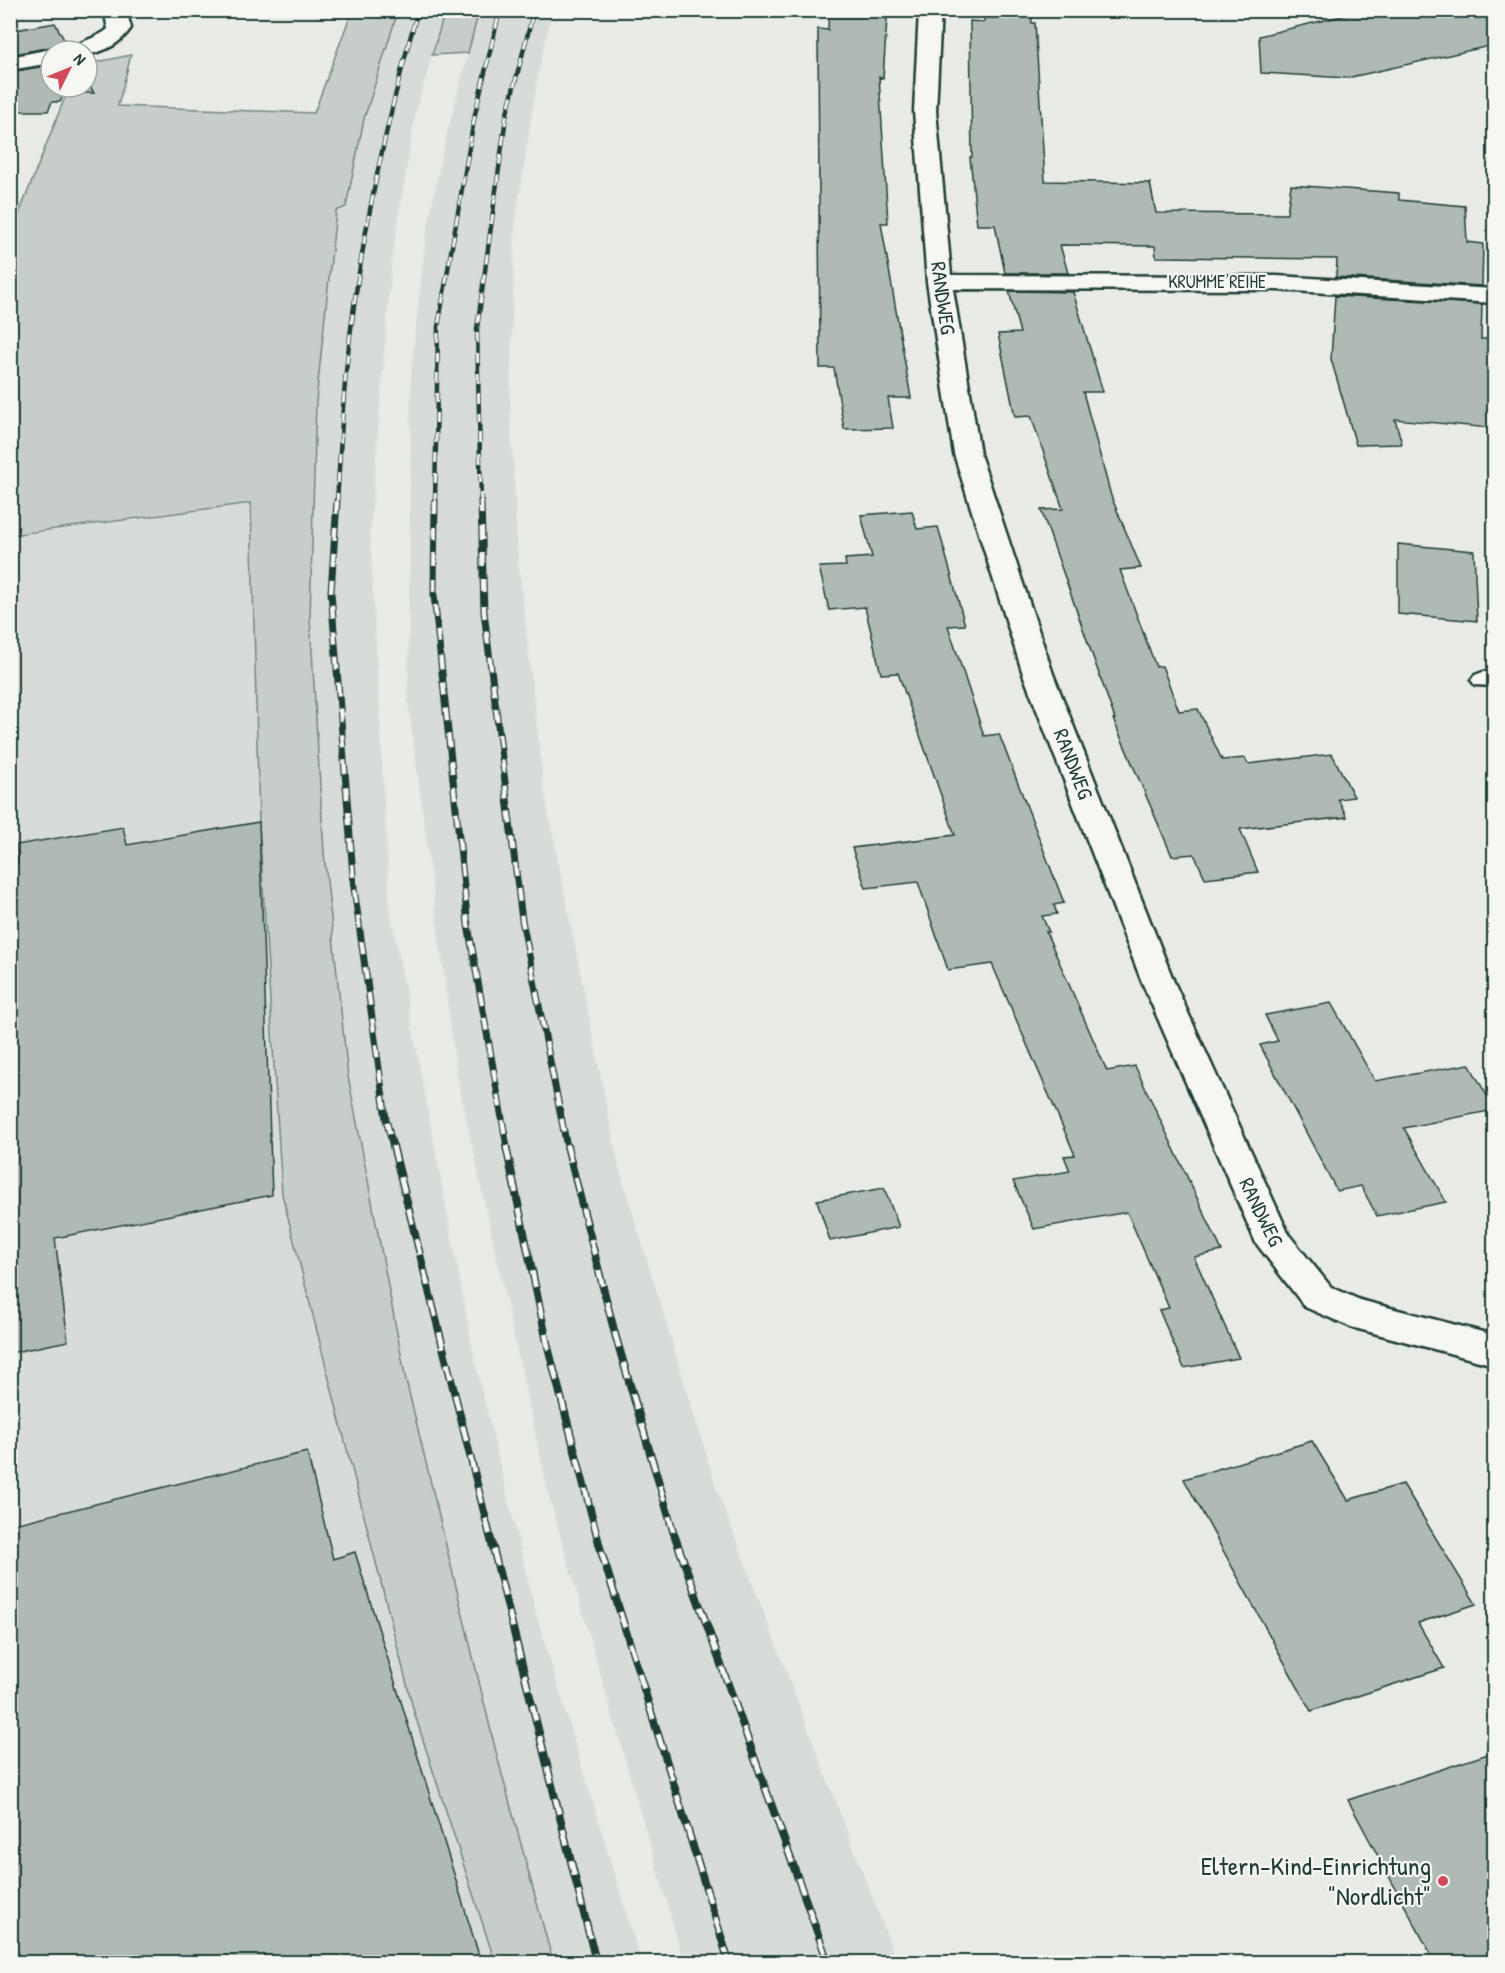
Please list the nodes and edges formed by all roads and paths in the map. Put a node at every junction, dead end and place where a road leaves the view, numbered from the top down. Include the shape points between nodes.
1 (115, 10) edge
2 (930, 10) edge
3 (99, 46) edge
4 (39, 58) edge
5 (10, 64) edge
6 (939, 282) junction
7 (1494, 296) edge
8 (1494, 1350) edge

1 - 3 street via 120,28
2 - 6 street, RANDWEG via 925,111
4 - 5 street
6 - 7 street, KRUMME REIHE via 1277,282
6 - 8 street, RANDWEG via 967,454 1038,674 1158,982 1274,1244 1318,1298 1352,1312

